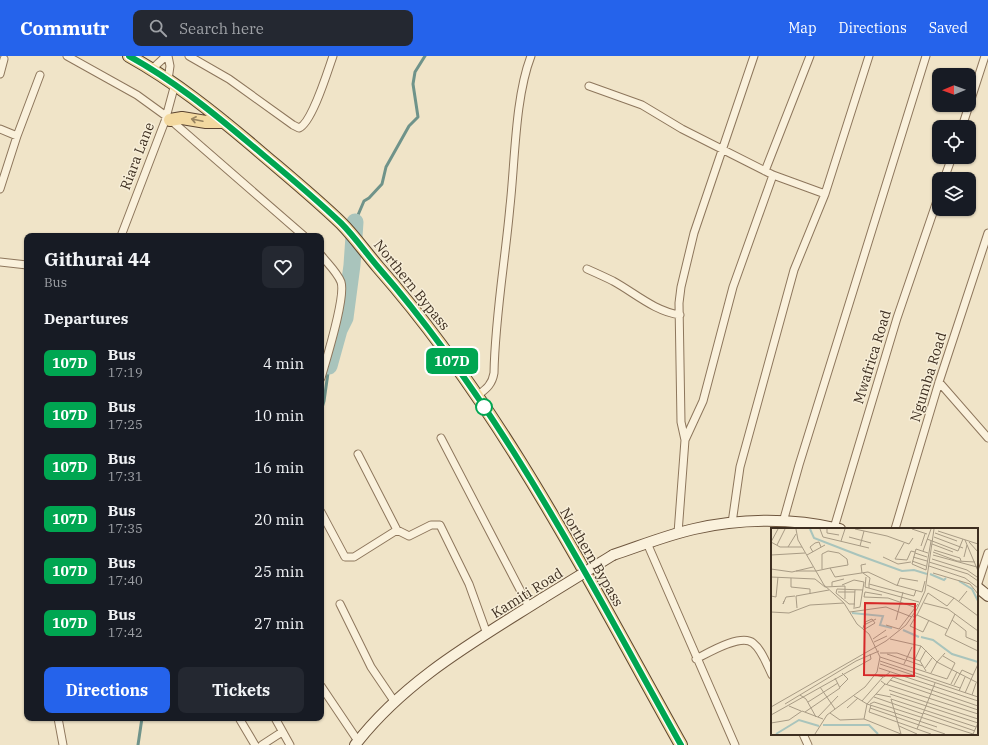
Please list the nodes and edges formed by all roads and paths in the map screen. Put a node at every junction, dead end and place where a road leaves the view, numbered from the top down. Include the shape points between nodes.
1 (67, 56) edge
2 (130, 56) edge
3 (167, 56) edge
4 (189, 56) edge
5 (333, 56) edge
6 (531, 56) edge
7 (754, 56) edge
8 (810, 56) edge
9 (869, 56) edge
10 (926, 56) edge
11 (985, 56) edge
12 (4, 59) dead end
13 (152, 70) junction
14 (0, 74) edge
15 (40, 75) dead end
16 (172, 82) junction
17 (589, 86) dead end
18 (168, 118) junction
19 (964, 120) edge
20 (224, 122) junction
21 (0, 129) edge
22 (17, 136) junction
23 (724, 149) junction
24 (765, 170) junction
25 (773, 175) junction
26 (0, 189) edge
27 (825, 194) junction
28 (932, 216) edge
29 (122, 233) edge
30 (301, 233) edge
31 (988, 233) edge
32 (324, 259) edge
33 (0, 262) edge
34 (24, 265) edge
35 (587, 269) dead end
36 (680, 315) junction
37 (324, 367) edge
38 (939, 382) junction
39 (477, 396) junction
40 (441, 438) dead end
41 (988, 438) edge
42 (685, 440) junction
43 (358, 454) dead end
44 (324, 517) edge
45 (783, 522) junction
46 (732, 523) junction
47 (837, 528) edge
48 (895, 528) edge
49 (397, 530) junction
50 (678, 533) junction
51 (647, 543) junction
52 (988, 553) edge
53 (978, 583) edge
54 (978, 587) edge
55 (988, 596) edge
56 (340, 604) dead end
57 (529, 607) junction
58 (487, 634) junction
59 (696, 659) junction
60 (771, 673) edge
61 (324, 691) edge
62 (394, 701) junction
63 (59, 721) edge
64 (241, 721) edge
65 (276, 721) edge
66 (282, 732) junction
67 (803, 735) edge
68 (357, 743) edge
69 (63, 745) edge
70 (255, 745) edge
71 (262, 745) edge
72 (290, 745) edge
73 (681, 745) edge
74 (735, 745) edge
75 (808, 745) edge

1 - 18 street via 137,95
2 - 13 main road, Northern Bypass
3 - 13 street
3 - 16 street, Riara Lane
4 - 5 street via 229,79 299,128 314,107
6 - 39 street via 517,126 493,380 488,388
7 - 23 street
8 - 24 street
9 - 27 street
10 - 45 street
11 - 19 street
12 - 14 street
13 - 16 main road, Northern Bypass
15 - 22 street
16 - 18 street, Riara Lane
16 - 20 main road, Northern Bypass
17 - 23 street via 642,105 682,129
20 -> 18 main road
18 - 29 street, Riara Lane
18 - 30 street
20 - 39 main road, Northern Bypass via 342,224 418,314
21 - 22 street
22 - 26 street
23 - 24 street
23 - 36 street via 694,233 681,287
24 - 25 street
25 - 27 street
25 - 42 street via 733,287 703,400
27 - 46 street via 794,270 740,467
28 - 47 street, Mwafrica Road via 897,318
31 - 38 street, Ngumba Road
32 - 37 street via 342,284 336,321
33 - 34 street
35 - 36 street via 614,281 654,307
36 - 42 street via 681,422
38 - 41 street
38 - 48 street, Ngumba Road
39 - 73 main road, Northern Bypass via 547,508
40 - 57 street
42 - 50 street
43 - 49 street
44 - 49 street via 346,557 354,557
45 - 46 main road, Kamiti Road
45 - 47 main road, Kamiti Road
46 - 50 main road, Kamiti Road
49 - 58 street via 410,536 431,525 440,525 469,584
50 - 51 main road, Kamiti Road
51 - 57 main road, Kamiti Road, bridge via 613,555
51 - 59 street
52 - 53 street
54 - 55 main road
56 - 62 street via 371,667
57 - 58 main road, Kamiti Road
58 - 62 main road, Kamiti Road via 434,668
59 - 60 street via 725,645 746,639 753,642 759,650
59 - 74 street
61 - 68 street
62 - 68 main road, Kamiti Road
63 - 69 street
64 - 70 street
65 - 66 street
66 - 71 street
66 - 72 street
67 - 75 street

